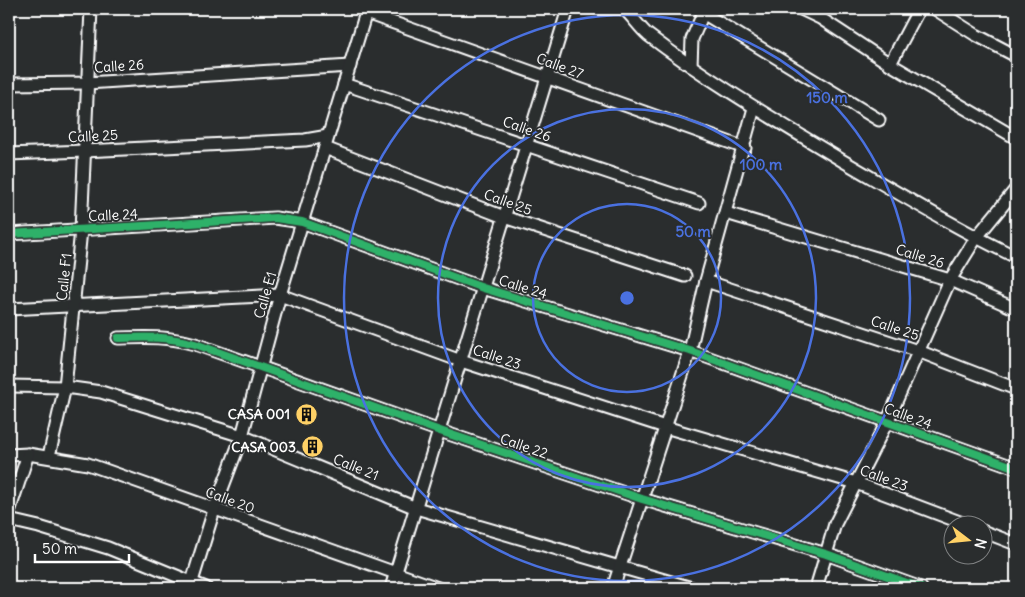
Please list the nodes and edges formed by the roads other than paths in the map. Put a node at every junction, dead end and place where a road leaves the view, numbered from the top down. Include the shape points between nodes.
1 (91, 9) edge
2 (568, 9) edge
3 (624, 9) edge
4 (802, 9) edge
5 (919, 9) edge
6 (935, 9) edge
7 (367, 11) edge
8 (704, 11) edge
9 (1016, 56) edge
10 (890, 64) junction
11 (350, 66) junction
12 (691, 66) junction
13 (547, 78) junction
14 (88, 83) junction
15 (9, 84) edge
16 (344, 84) junction
17 (754, 108) junction
18 (879, 120) dead end
19 (328, 136) junction
20 (1016, 138) edge
21 (527, 145) junction
22 (325, 148) junction
23 (744, 148) junction
24 (84, 152) junction
25 (9, 154) edge
26 (1016, 190) edge
27 (699, 203) dead end
28 (726, 213) junction
29 (504, 217) junction
30 (302, 222) junction
31 (81, 230) junction
32 (9, 234) edge
33 (976, 238) junction
34 (1016, 257) edge
35 (685, 276) dead end
36 (950, 280) junction
37 (706, 281) junction
38 (483, 288) junction
39 (280, 295) junction
40 (74, 306) junction
41 (1016, 309) edge
42 (9, 310) edge
43 (118, 338) dead end
44 (690, 351) junction
45 (918, 351) junction
46 (461, 361) junction
47 (260, 368) junction
48 (9, 386) edge
49 (65, 387) junction
50 (1016, 389) edge
51 (887, 422) junction
52 (665, 427) junction
53 (440, 431) junction
54 (242, 436) junction
55 (28, 454) junction
56 (9, 455) edge
57 (49, 456) junction
58 (1016, 468) edge
59 (856, 483) junction
60 (642, 499) junction
61 (416, 508) junction
62 (214, 510) junction
63 (9, 512) edge
64 (942, 516) edge
65 (9, 520) edge
66 (992, 535) edge
67 (1016, 544) edge
68 (826, 554) junction
69 (620, 567) junction
70 (396, 574) junction
71 (191, 586) edge
72 (206, 588) edge
73 (391, 588) edge
74 (438, 588) edge
75 (613, 588) edge
76 (692, 588) edge
77 (816, 588) edge
78 (921, 588) edge

1 - 14 street, Calle F1
2 - 13 street
3 - 12 street via 640,28
4 - 10 street
5 - 10 street
6 - 9 street
7 - 11 street, Calle E1
7 - 13 street, Calle 27
8 - 12 street via 692,39
8 - 18 street
10 - 20 street
11 - 14 street, Calle 26
11 - 16 street, Calle E1
12 - 17 street
13 - 21 street
13 - 23 street, Calle 27
14 - 15 street, Calle 26
14 - 24 street, Calle F1
16 - 19 street, Calle E1
16 - 21 street, Calle 26
17 - 23 street
17 - 33 street
19 - 22 street, Calle E1
19 - 24 street, Calle 25
21 - 27 street, Calle 26
21 - 29 street
22 - 29 street, Calle 25
22 - 30 street, Calle E1
23 - 28 street
24 - 25 street, Calle 25
24 - 31 street, Calle F1
26 - 33 street
28 - 36 street, Calle 26
28 - 37 street
29 - 35 street, Calle 25
29 - 38 street
30 - 31 street, Calle 24 via 275,218
30 - 38 street, Calle 24
30 - 39 street, Calle E1
31 - 32 street, Calle 24
31 - 40 street, Calle F1
33 - 34 street
33 - 36 street
36 - 41 street, Calle 26
36 - 45 street
37 - 44 street
37 - 45 street, Calle 25
38 - 44 street, Calle 24
38 - 46 street
39 - 40 street, Calle 23
39 - 46 street, Calle 23
39 - 47 street, Calle E1
40 - 42 street, Calle 23
40 - 49 street, Calle F1
43 - 47 street, Calle 22 via 173,338
44 - 51 street, Calle 24
44 - 52 street
45 - 50 street, Calle 25
45 - 51 street
46 - 52 street, Calle 23
46 - 53 street
47 - 53 street, Calle 22
47 - 54 street, Calle E1
48 - 49 street, Calle 21
49 - 54 street, Calle 21 via 102,392
49 - 57 street, Calle F1
51 - 58 street, Calle 24
51 - 59 street
52 - 59 street, Calle 23
52 - 60 street
53 - 60 street, Calle 22
53 - 61 street
54 - 61 street, Calle 21
54 - 62 street, Calle E1
55 - 56 street, Calle 20
55 - 57 street, Calle 20
55 - 63 street
57 - 62 street, Calle 20 via 88,464
59 - 64 street, Calle 23
59 - 68 street via 835,524
60 - 68 street, Calle 22
60 - 69 street
61 - 69 street, Calle 21
61 - 70 street
62 - 70 street, Calle 20
62 - 71 street, Calle E1
65 - 71 street via 108,548
66 - 67 street
68 - 77 street
68 - 78 street, Calle 22
69 - 75 street
69 - 76 street, Calle 21
70 - 73 street
70 - 74 street, Calle 20
71 - 72 street

